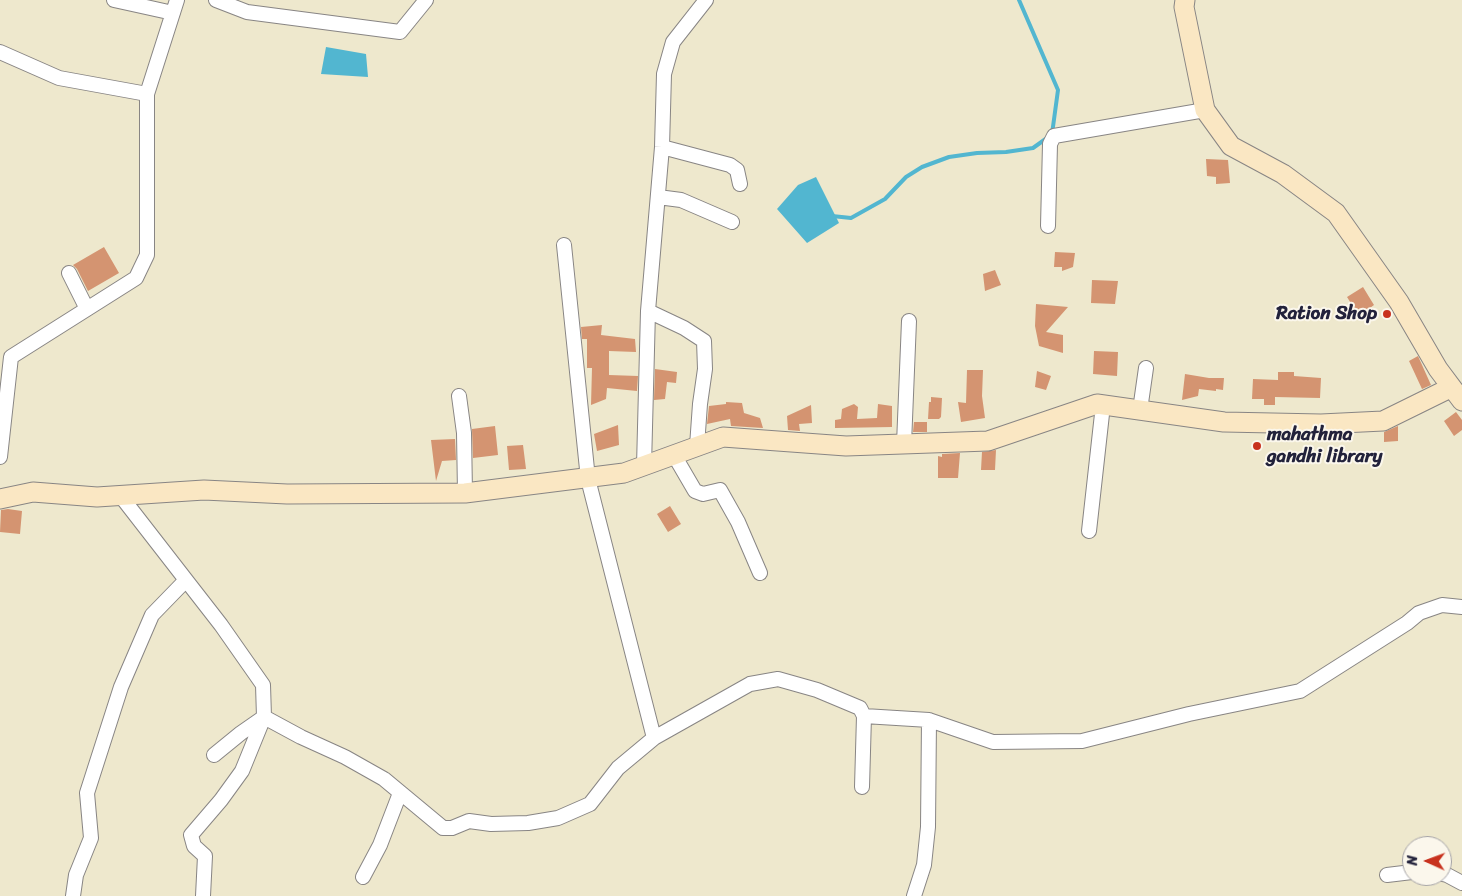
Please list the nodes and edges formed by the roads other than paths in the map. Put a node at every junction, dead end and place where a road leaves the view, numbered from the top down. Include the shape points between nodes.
1 (114, 0) edge
2 (216, 0) edge
3 (426, 0) edge
4 (706, 0) edge
5 (1185, 0) edge
6 (175, 7) edge
7 (0, 52) edge
8 (148, 94) junction
9 (1205, 110) junction
10 (662, 147) junction
11 (740, 184) dead end
12 (658, 197) junction
13 (732, 222) dead end
14 (1048, 226) dead end
15 (564, 245) dead end
16 (69, 273) dead end
17 (87, 309) junction
18 (648, 311) junction
19 (909, 320) dead end
20 (6, 356) edge
21 (1146, 368) dead end
22 (1456, 394) edge
23 (459, 396) dead end
24 (1103, 405) junction
25 (1140, 410) junction
26 (904, 444) junction
27 (697, 446) junction
28 (674, 455) junction
29 (0, 457) edge
30 (644, 466) junction
31 (588, 479) junction
32 (464, 493) junction
33 (120, 496) junction
34 (0, 499) edge
35 (1089, 531) dead end
36 (760, 573) dead end
37 (186, 580) junction
38 (1462, 607) edge
39 (864, 716) junction
40 (264, 717) junction
41 (929, 720) junction
42 (654, 738) junction
43 (214, 755) dead end
44 (862, 787) dead end
45 (400, 793) junction
46 (1402, 873) edge
47 (1387, 875) dead end
48 (364, 877) dead end
49 (72, 896) edge
50 (203, 896) edge
51 (914, 896) edge

1 - 6 street
2 - 3 street via 247,12 400,32
4 - 10 street via 673,42 664,74
5 - 9 street
6 - 8 street
7 - 8 street via 59,78
8 - 17 street via 147,255 136,278
9 - 14 street via 1054,136 1050,144
9 - 22 street via 1230,146 1283,174 1336,213 1399,302
10 - 11 street via 730,165 737,170
10 - 12 street
12 - 13 street via 681,200
12 - 18 street
15 - 31 street
16 - 17 street
17 - 20 street
18 - 27 street via 704,341 705,369
18 - 30 street
19 - 26 street
20 - 29 street
21 - 25 street
22 - 25 street via 1383,421 1321,424 1224,422
23 - 32 street via 464,433
24 - 25 street
24 - 26 street via 1097,404 988,441
24 - 35 street
26 - 27 street via 846,446 723,437
27 - 28 street
28 - 30 street
28 - 36 street via 695,492 703,494 720,490 745,536
30 - 31 street via 624,474
31 - 32 street
31 - 42 street
32 - 33 street via 287,494 204,490
33 - 34 street via 33,492
33 - 37 street
37 - 40 street via 263,685
37 - 49 street via 152,615 121,687 87,793 92,838 76,875
38 - 41 street via 1442,605 1419,613 1300,691 1082,741 993,742
39 - 41 street
39 - 42 street via 860,708 817,690 778,679 750,684
39 - 44 street
40 - 43 street
40 - 45 street via 352,761 384,779
40 - 50 street via 242,772 191,835 194,846 205,856
41 - 51 street via 928,827 924,865
42 - 45 street via 618,768 590,804 558,818 528,823 469,821 443,828
45 - 48 street
46 - 47 street

